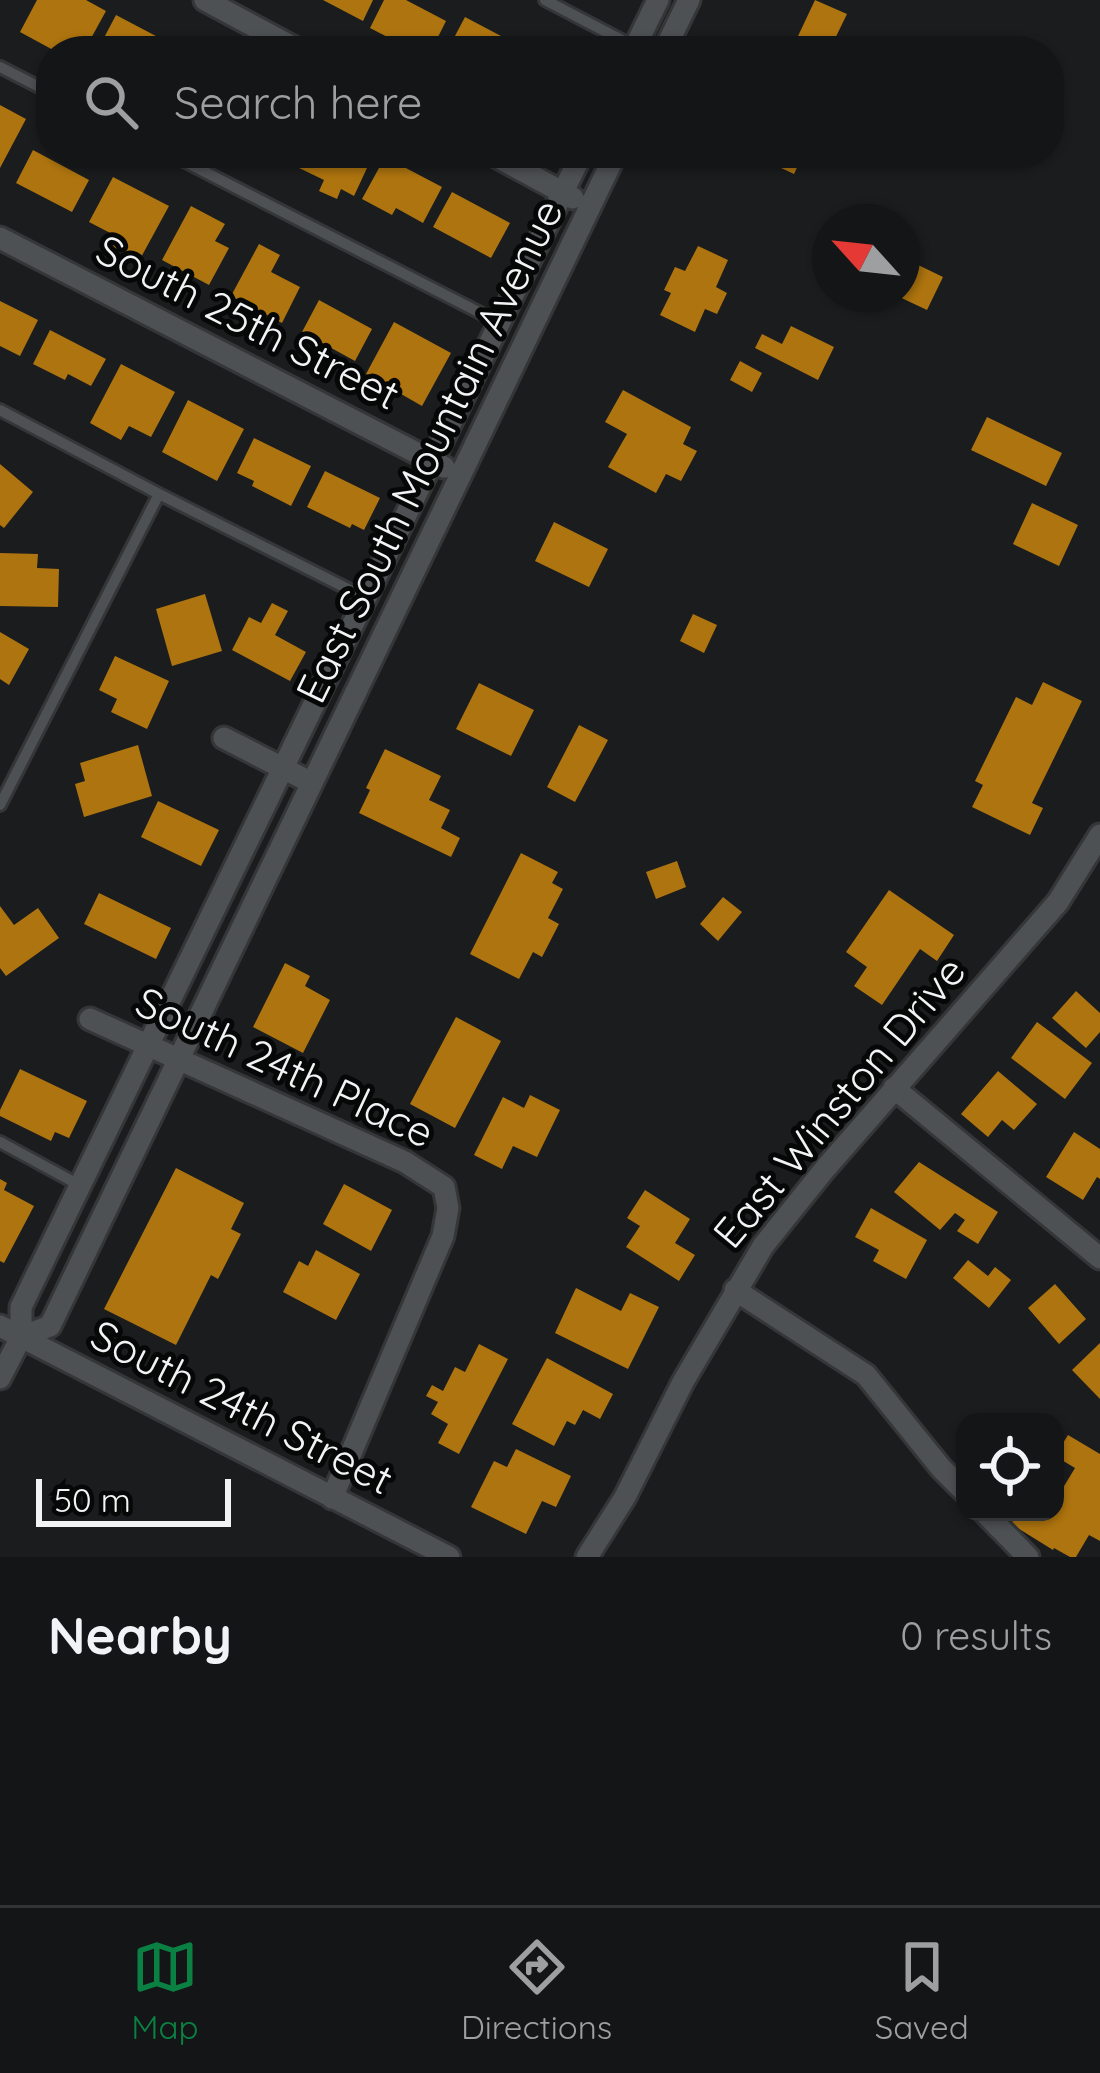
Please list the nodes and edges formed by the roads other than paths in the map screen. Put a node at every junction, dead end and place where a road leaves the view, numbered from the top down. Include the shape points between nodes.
1 (205, 0) edge
2 (545, 0) edge
3 (658, 0) edge
4 (689, 0) edge
5 (272, 36) edge
6 (610, 36) edge
7 (640, 36) edge
8 (671, 36) edge
9 (0, 67) edge
10 (36, 85) edge
11 (197, 168) edge
12 (518, 168) edge
13 (575, 168) edge
14 (609, 168) edge
15 (563, 192) junction
16 (590, 207) junction
17 (0, 238) edge
18 (500, 323) junction
19 (0, 410) edge
20 (432, 461) junction
21 (461, 474) junction
22 (159, 494) junction
23 (366, 598) junction
24 (224, 738) dead end
25 (284, 769) junction
26 (312, 783) junction
27 (0, 806) edge
28 (1100, 835) edge
29 (90, 1019) dead end
30 (149, 1045) junction
31 (179, 1058) junction
32 (894, 1088) junction
33 (0, 1142) edge
34 (81, 1186) junction
35 (1099, 1255) edge
36 (735, 1290) junction
37 (0, 1326) edge
38 (21, 1337) junction
39 (0, 1378) edge
40 (956, 1483) edge
41 (332, 1498) junction
42 (993, 1521) edge
43 (448, 1557) edge
44 (587, 1557) edge
45 (1028, 1557) edge

1 - 5 street
2 - 6 lane
3 - 7 street
4 - 8 street
9 - 10 lane
11 - 18 lane
12 - 15 street
13 - 15 street, East South Mountain Avenue
14 - 16 street, East South Mountain Avenue
15 - 16 street
15 - 18 street, East South Mountain Avenue
16 - 21 street, East South Mountain Avenue
17 - 20 street, South 25th Street
18 - 20 street, East South Mountain Avenue
19 - 22 lane
20 - 21 street, South 25th Street
20 - 23 street, East South Mountain Avenue
21 - 26 street, East South Mountain Avenue
22 - 23 lane
22 - 27 lane
23 - 25 street, East South Mountain Avenue
24 - 25 street
25 - 26 street
25 - 30 street, East South Mountain Avenue
26 - 31 street, East South Mountain Avenue
28 - 32 street, East Winston Drive via 1058,902
29 - 30 street, South 24th Place
30 - 31 street, South 24th Place
30 - 34 street, East South Mountain Avenue
31 - 38 street, East South Mountain Avenue via 50,1326
31 - 41 street, South 24th Place via 444,1187 443,1236
32 - 35 street
32 - 36 street, East Winston Drive
33 - 34 lane
34 - 38 street, East South Mountain Avenue via 20,1307
36 - 40 street via 866,1375
36 - 44 street, East Winston Drive
37 - 38 street, South 24th Street
38 - 39 street, East South Mountain Avenue
38 - 41 street, South 24th Street
41 - 43 street, South 24th Street
42 - 45 street

